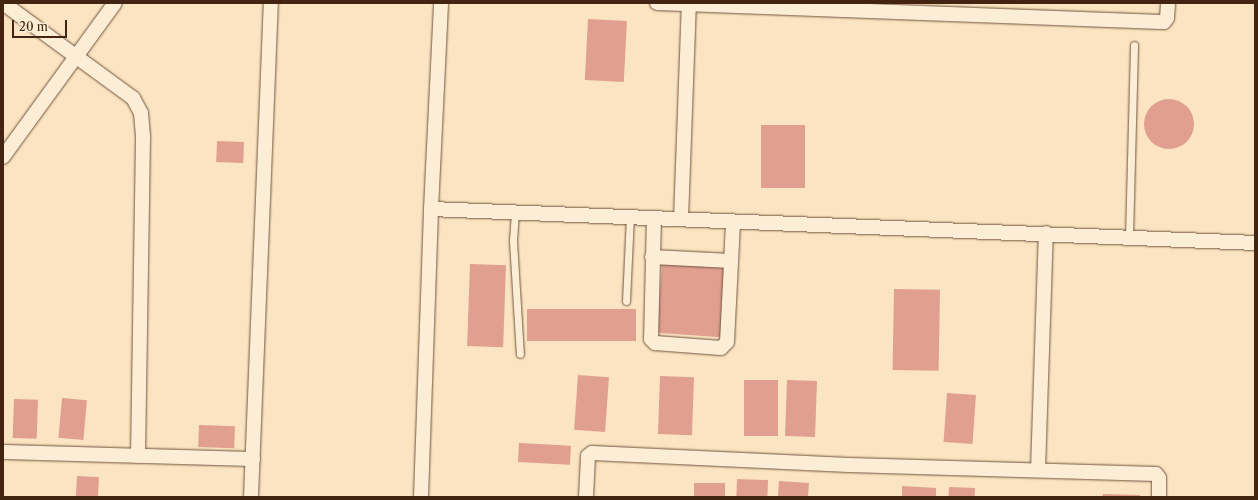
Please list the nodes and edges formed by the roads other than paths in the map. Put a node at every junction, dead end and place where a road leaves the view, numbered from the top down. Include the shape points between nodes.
1 (3, 3) edge
2 (115, 3) edge
3 (272, 3) edge
4 (441, 3) edge
5 (657, 3) edge
6 (1168, 3) edge
7 (689, 4) edge
8 (771, 5) edge
9 (1134, 45) dead end
10 (77, 55) junction
11 (3, 157) edge
12 (431, 209) junction
13 (515, 212) junction
14 (630, 217) junction
15 (654, 218) junction
16 (681, 219) junction
17 (733, 222) junction
18 (1046, 233) junction
19 (1129, 237) junction
20 (1255, 243) edge
21 (652, 256) junction
22 (731, 261) junction
23 (626, 301) dead end
24 (520, 354) dead end
25 (3, 452) edge
26 (138, 456) junction
27 (253, 459) junction
28 (1038, 470) junction
29 (251, 497) edge
30 (421, 497) edge
31 (586, 497) edge
32 (1159, 497) edge

1 - 10 street
2 - 10 street
3 - 27 street
4 - 12 street
5 - 7 street
6 - 8 street via 1167,18 1164,22
7 - 8 street
7 - 16 street
9 - 19 lane
10 - 11 street
10 - 26 street via 133,98 141,113 144,138
12 - 13 street
12 - 30 street
13 - 14 street
13 - 24 lane via 513,241
14 - 15 street
14 - 23 lane
15 - 16 street
15 - 21 street
16 - 17 street
17 - 18 street
17 - 22 street
18 - 19 street
18 - 28 street
19 - 20 street
21 - 22 street
21 - 22 street via 652,342 721,348 727,342
25 - 26 street
26 - 27 street
27 - 29 street
28 - 31 street via 592,453 588,456
28 - 32 street via 1156,474 1159,478

